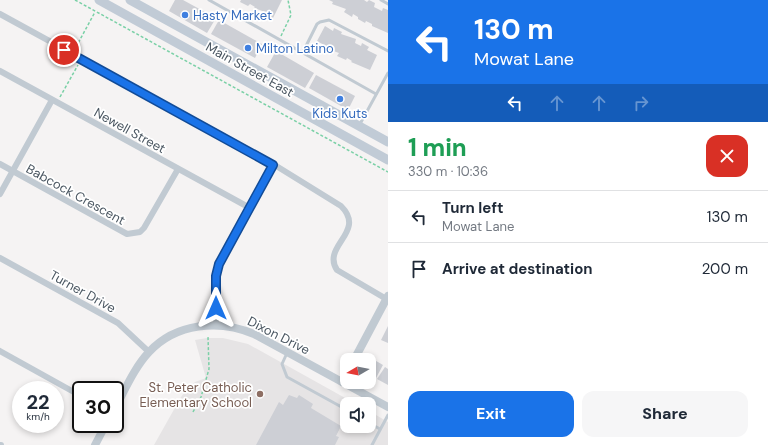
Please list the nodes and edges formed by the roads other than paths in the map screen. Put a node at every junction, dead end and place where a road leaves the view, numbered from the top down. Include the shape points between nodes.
1 (99, 0) edge
2 (130, 0) edge
3 (209, 0) edge
4 (381, 0) edge
5 (388, 4) edge
6 (0, 14) edge
7 (388, 51) edge
8 (303, 52) junction
9 (0, 71) edge
10 (388, 73) edge
11 (376, 94) junction
12 (52, 100) junction
13 (359, 126) junction
14 (388, 142) edge
15 (388, 160) edge
16 (0, 164) edge
17 (273, 165) junction
18 (178, 168) junction
19 (12, 171) junction
20 (0, 194) edge
21 (250, 208) junction
22 (0, 258) edge
23 (387, 299) edge
24 (216, 324) junction
25 (0, 351) edge
26 (149, 352) junction
27 (287, 352) junction
28 (358, 353) edge
29 (340, 381) edge
30 (355, 389) edge
31 (72, 391) edge
32 (124, 392) edge
33 (340, 406) edge
34 (388, 407) edge
35 (388, 415) edge
36 (376, 427) edge
37 (380, 429) junction
38 (101, 433) edge
39 (95, 445) edge
40 (372, 445) edge

1 - 15 main road, Main Street East
2 - 13 main road, Main Street East
3 - 8 lane
4 - 5 lane
6 - 17 street
7 - 8 lane via 326,20 317,24
8 - 11 lane
9 - 12 street, Newell Street
10 - 11 lane
11 - 13 lane
12 - 18 street, Newell Street
12 - 19 street
13 - 14 main road, Main Street East
16 - 19 street, Babcock Crescent
17 - 21 street
17 - 23 street via 341,206 349,214 350,224 333,256 334,265 337,270
18 - 19 street, Babcock Crescent via 144,228 140,232 127,234
18 - 21 street, Newell Street
19 - 20 street
21 - 24 street via 222,257 217,271
22 - 26 street, Turner Drive via 113,320
23 - 28 street
24 - 26 street, Dixon Drive via 177,333
24 - 27 street, Dixon Drive via 246,330
25 - 31 street
26 - 32 street, Dixon Drive
27 - 29 street, Dixon Drive
27 - 33 lane via 282,364 287,377
30 - 34 street, Dixon Drive
35 - 37 lane
36 - 37 lane
37 - 40 lane
38 - 39 street

